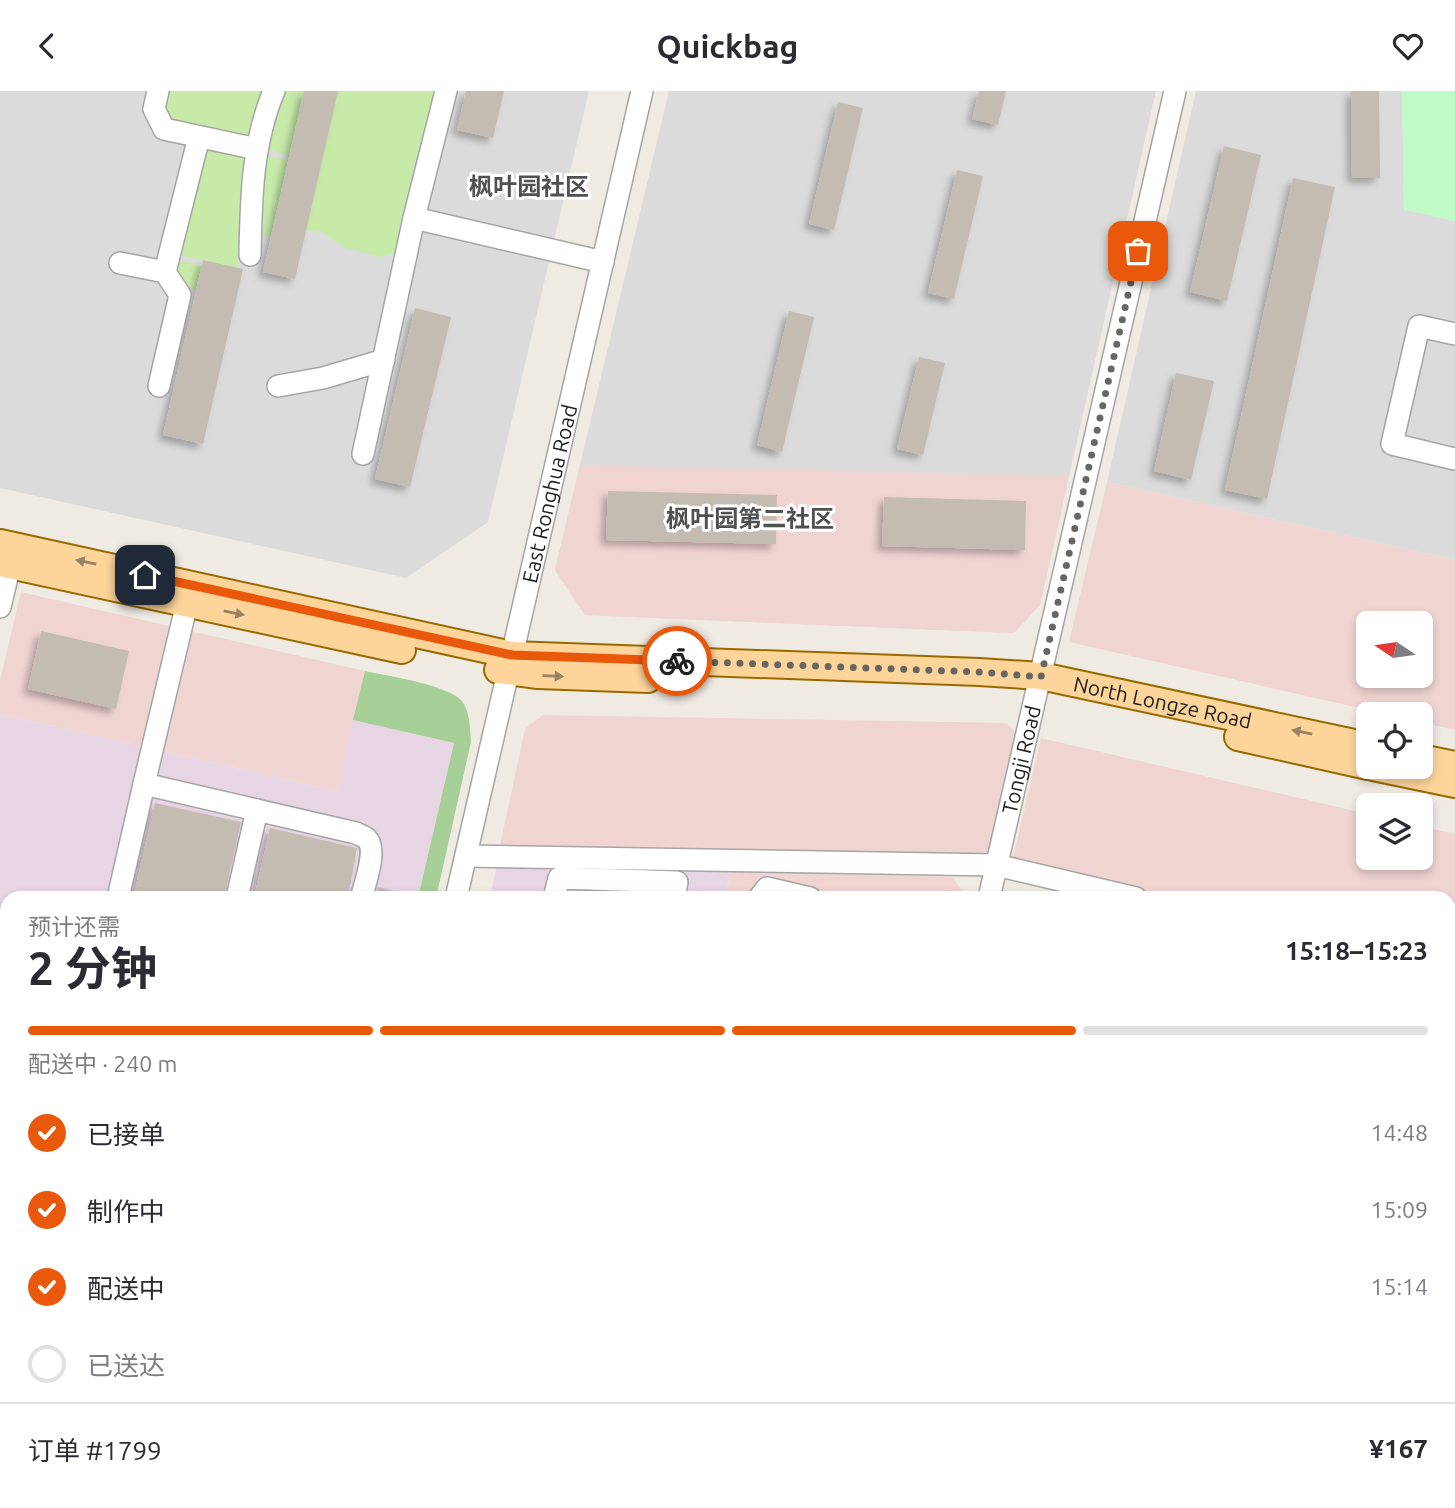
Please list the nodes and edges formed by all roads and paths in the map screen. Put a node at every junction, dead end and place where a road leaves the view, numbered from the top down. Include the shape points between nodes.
1 (158, 91) edge
2 (274, 91) edge
3 (446, 91) edge
4 (642, 91) edge
5 (1175, 91) edge
6 (200, 137) junction
7 (257, 149) junction
8 (414, 218) junction
9 (250, 255) dead end
10 (603, 262) junction
11 (120, 263) dead end
12 (165, 272) junction
13 (1455, 334) edge
14 (384, 360) junction
15 (159, 386) dead end
16 (278, 386) dead end
17 (363, 454) dead end
18 (1455, 459) edge
19 (6, 554) edge
20 (187, 603) junction
21 (0, 607) edge
22 (510, 664) junction
23 (1039, 685) junction
24 (1356, 744) edge
25 (1433, 760) edge
26 (1356, 762) edge
27 (1455, 765) edge
28 (1432, 779) edge
29 (144, 784) junction
30 (1455, 784) edge
31 (257, 810) junction
32 (466, 856) junction
33 (996, 865) junction
34 (120, 891) edge
35 (239, 891) edge
36 (363, 891) edge
37 (458, 891) edge
38 (556, 891) edge
39 (675, 891) edge
40 (990, 891) edge
41 (1106, 891) edge

1 - 6 street via 154,109 164,129
2 - 7 street
3 - 8 street
4 - 10 street, East Ronghua Road
5 - 23 street, Tongji Road
6 - 7 street
6 - 12 street
7 - 9 street
8 - 10 street
8 - 14 street
10 - 22 street, East Ronghua Road
11 - 12 street
12 - 15 street via 180,295
13 - 18 street via 1419,326 1392,444
14 - 16 street
14 - 17 street
19 - 20 main road, North Longze Road
19 - 21 street
22 -> 19 main road, North Longze Road
20 -> 22 main road, North Longze Road
20 - 29 street
22 - 23 main road, North Longze Road via 979,672
22 - 32 street, East Ronghua Road
24 -> 23 main road, North Longze Road
23 - 26 main road, North Longze Road
23 - 33 street, Tongji Road
25 - 27 main road
28 - 30 main road, North Longze Road
29 - 31 street
29 - 34 street
31 - 35 street
31 - 36 street via 366,838 371,856
32 - 33 street
32 - 37 street, East Ronghua Road
33 - 40 street, Tongji Road
33 - 41 street
38 - 39 street via 559,878 677,882

